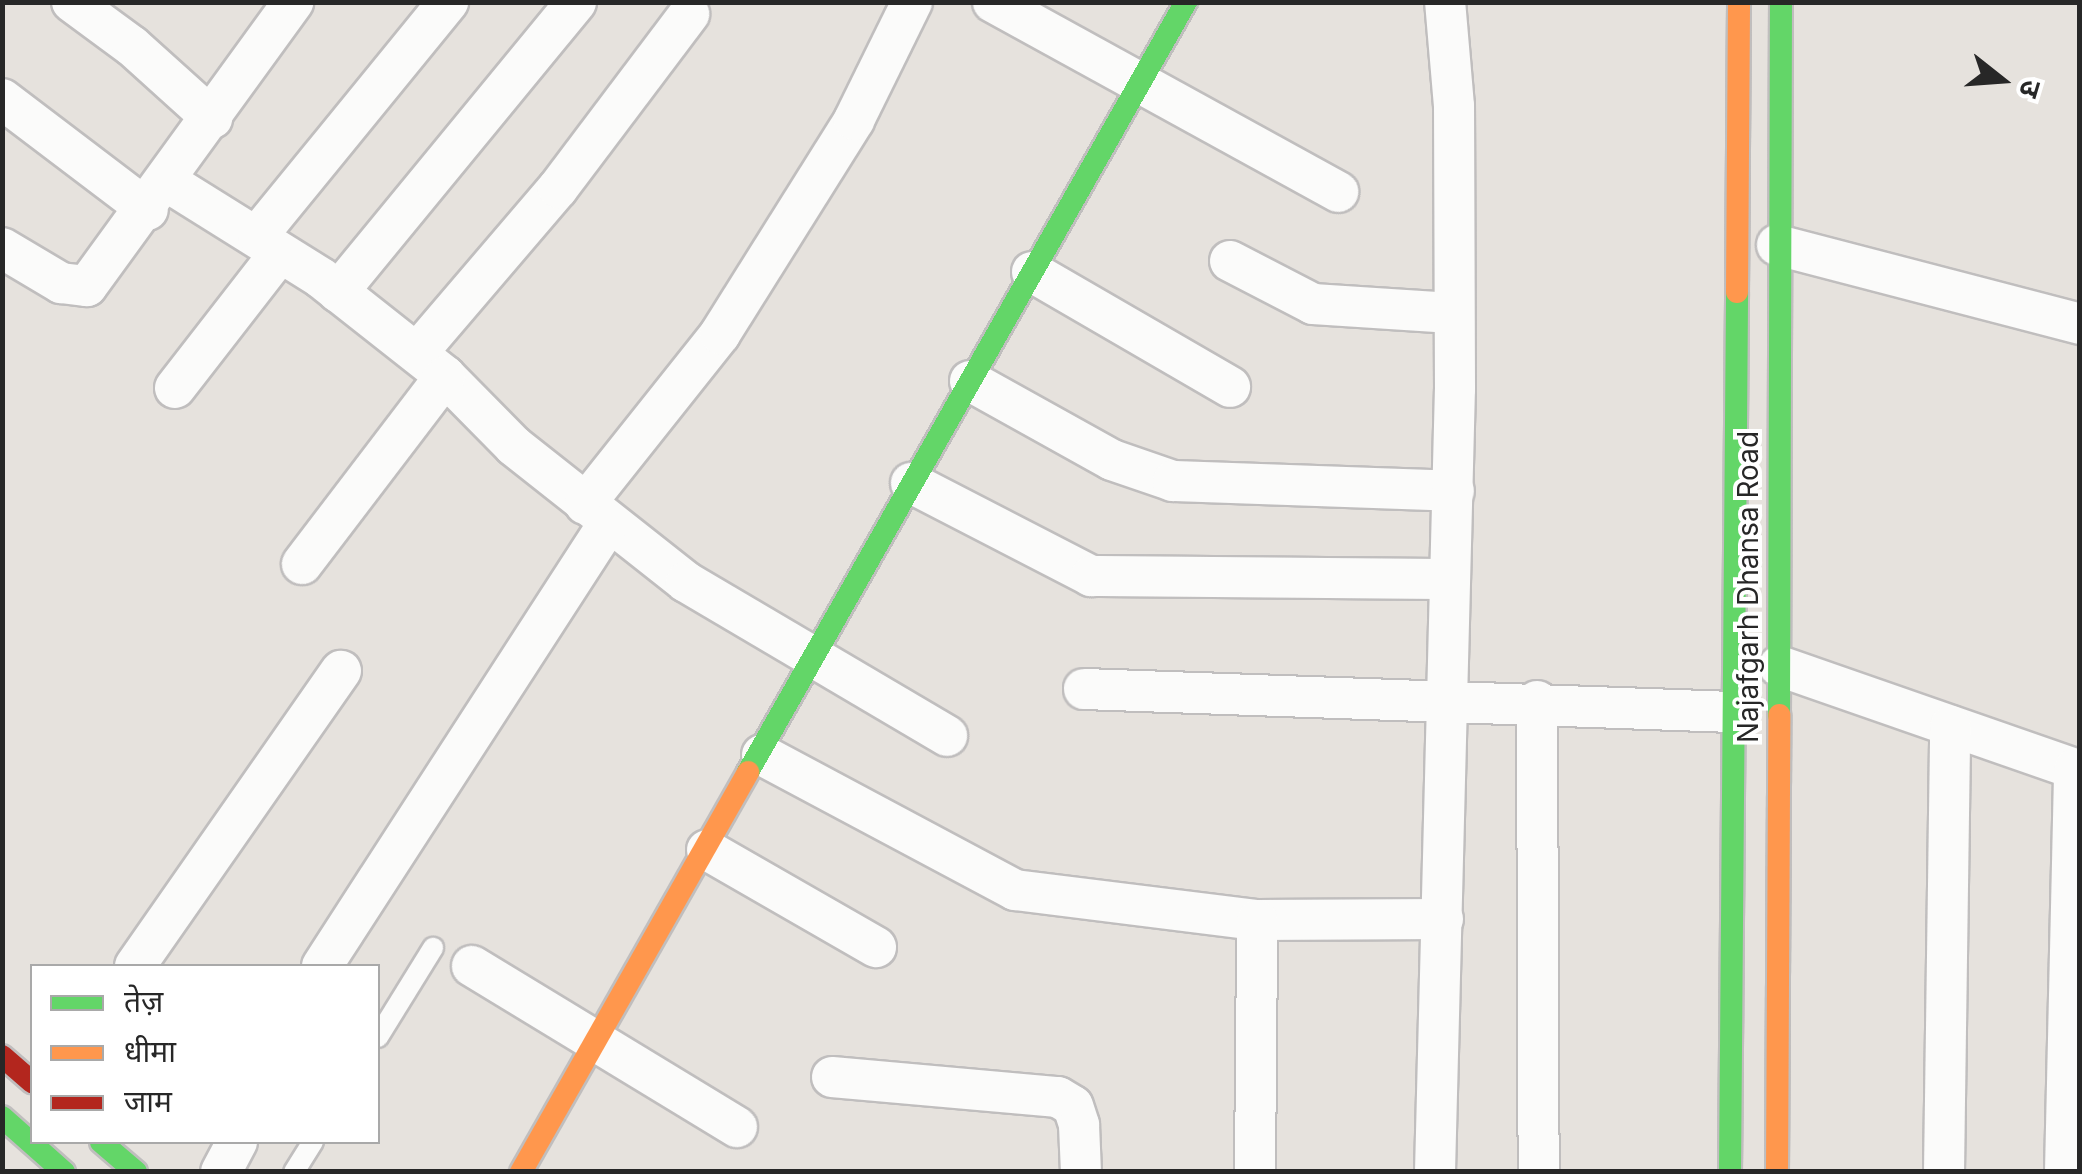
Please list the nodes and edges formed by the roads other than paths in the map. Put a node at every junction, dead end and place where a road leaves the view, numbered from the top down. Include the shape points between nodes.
1 (72, 2) edge
2 (448, 2) edge
3 (576, 2) edge
4 (912, 2) edge
5 (993, 2) edge
6 (1186, 2) edge
7 (1445, 2) edge
8 (1740, 2) edge
9 (1781, 2) edge
10 (274, 10) edge
11 (689, 14) dead end
12 (1142, 88) junction
13 (2, 100) edge
14 (212, 118) junction
15 (1338, 192) dead end
16 (157, 196) junction
17 (269, 244) junction
18 (1777, 245) junction
19 (2, 248) edge
20 (1230, 262) dead end
21 (1032, 272) junction
22 (338, 292) junction
23 (1452, 312) junction
24 (2080, 324) edge
25 (431, 364) junction
26 (970, 380) junction
27 (175, 388) dead end
28 (1230, 388) dead end
29 (911, 483) junction
30 (1454, 491) junction
31 (596, 514) junction
32 (302, 564) dead end
33 (1450, 579) junction
34 (818, 658) junction
35 (1779, 666) junction
36 (342, 671) dead end
37 (1084, 689) dead end
38 (1446, 700) junction
39 (1537, 701) junction
40 (1734, 712) junction
41 (1950, 726) junction
42 (947, 736) dead end
43 (762, 755) junction
44 (2077, 770) edge
45 (707, 850) junction
46 (2076, 888) edge
47 (1443, 919) junction
48 (1258, 920) junction
49 (876, 947) dead end
50 (433, 948) dead end
51 (136, 964) edge
52 (323, 964) edge
53 (472, 966) dead end
54 (380, 1034) edge
55 (596, 1042) junction
56 (2074, 1042) edge
57 (2, 1056) edge
58 (832, 1078) dead end
59 (30, 1080) edge
60 (2, 1117) edge
61 (737, 1126) dead end
62 (30, 1142) edge
63 (32, 1144) edge
64 (103, 1144) edge
65 (236, 1144) edge
66 (312, 1144) edge
67 (2067, 1170) edge
68 (64, 1172) edge
69 (136, 1172) edge
70 (221, 1172) edge
71 (294, 1172) edge
72 (521, 1172) edge
73 (1081, 1172) edge
74 (1255, 1172) edge
75 (1435, 1172) edge
76 (1539, 1172) edge
77 (1730, 1172) edge
78 (1778, 1172) edge
79 (1944, 1172) edge

1 - 14 street
2 - 17 street
3 - 22 street
4 - 31 street via 854,120 720,334
5 - 12 street
6 - 12 main road
7 - 23 street via 1454,106
8 - 40 main road, Najafgarh Dhansa Road
9 - 18 main road, Najafgarh Dhansa Road
10 - 14 street
11 - 25 street
12 - 15 street
12 - 21 main road
13 - 16 street
14 - 16 street
16 - 17 street
16 - 19 street via 95,279 78,288
17 - 22 street
17 - 27 street
18 - 24 street
18 - 35 main road, Najafgarh Dhansa Road
20 - 23 street via 1312,304
21 - 26 main road
21 - 28 street
22 - 25 street
23 - 30 street
25 - 31 street
25 - 32 street
26 - 29 main road
26 - 30 street via 1112,460 1173,481
29 - 33 street via 1091,576
29 - 34 main road
30 - 33 street
31 - 34 street via 686,582
31 - 52 street
33 - 38 street
34 - 42 street
34 - 43 main road
35 - 41 street
35 - 78 main road, Najafgarh Dhansa Road
36 - 51 street
37 - 38 street
38 - 39 street
38 - 47 street
39 - 40 street
39 - 76 street
40 - 77 main road, Najafgarh Dhansa Road
41 - 44 street
41 - 79 street
43 - 45 main road
43 - 48 street via 1015,890
44 - 46 street
45 - 49 street
45 - 55 main road
46 - 56 street
47 - 48 street
47 - 75 street
48 - 74 street
50 - 54 lane
53 - 55 street
55 - 61 street
55 - 72 main road
56 - 67 street
57 - 59 main road
58 - 73 street via 1058,1097 1072,1106 1079,1125
60 - 62 main road
63 - 68 main road
64 - 69 main road
65 - 70 street
66 - 71 lane

